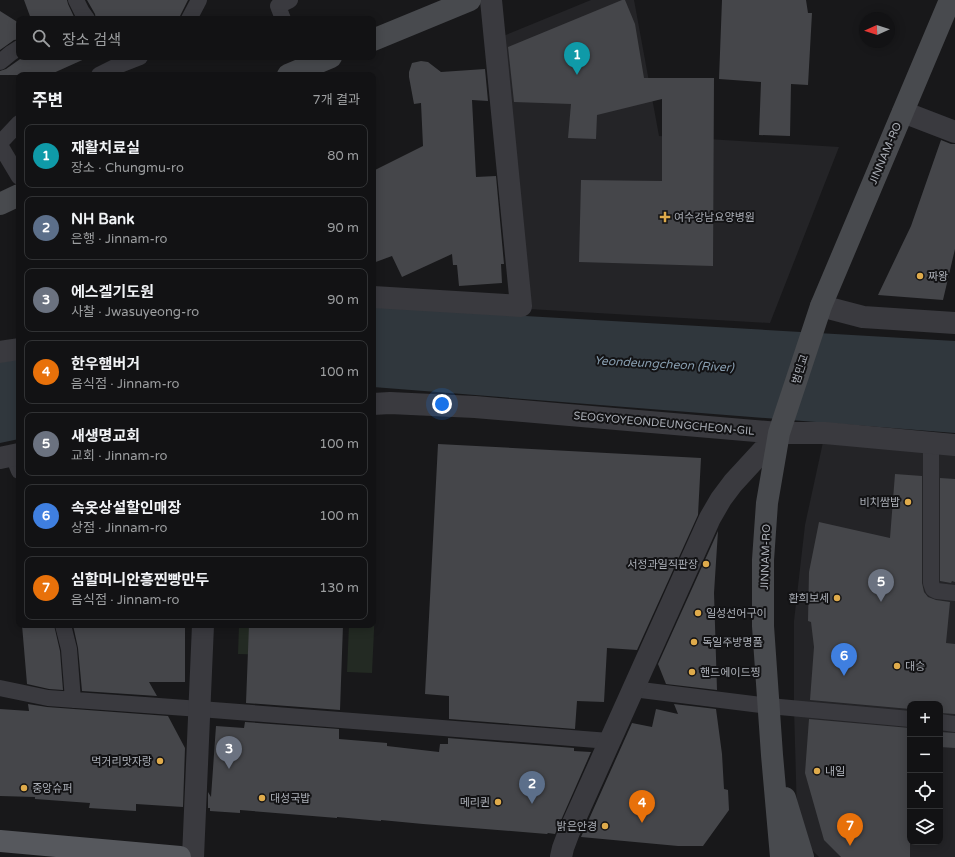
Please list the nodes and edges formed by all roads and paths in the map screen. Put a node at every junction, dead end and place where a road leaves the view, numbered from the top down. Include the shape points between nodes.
1 (76, 0) edge
2 (199, 0) edge
3 (290, 0) edge
4 (470, 0) edge
5 (491, 0) edge
6 (950, 0) edge
7 (85, 16) edge
8 (191, 16) edge
9 (282, 16) edge
10 (376, 39) edge
11 (16, 50) edge
12 (124, 60) edge
13 (319, 60) edge
14 (0, 62) edge
15 (114, 62) edge
16 (294, 67) edge
17 (102, 72) edge
18 (903, 112) junction
19 (16, 126) edge
20 (955, 132) edge
21 (0, 144) edge
22 (16, 172) edge
23 (16, 196) edge
24 (0, 204) edge
25 (376, 297) edge
26 (821, 306) junction
27 (955, 323) edge
28 (16, 349) edge
29 (0, 352) edge
30 (376, 404) edge
31 (779, 432) junction
32 (930, 442) junction
33 (955, 445) edge
34 (955, 593) edge
35 (64, 628) edge
36 (203, 628) edge
37 (0, 688) edge
38 (633, 690) junction
39 (73, 700) junction
40 (769, 706) junction
41 (200, 709) junction
42 (907, 719) edge
43 (943, 722) edge
44 (955, 724) edge
45 (609, 741) junction
46 (772, 755) junction
47 (0, 841) edge
48 (180, 857) edge
49 (193, 857) edge
50 (561, 857) edge
51 (781, 857) edge
52 (803, 857) edge

1 - 7 lane
2 - 8 lane
3 - 9 lane via 278,6
4 - 10 street
5 - 25 street via 521,306
6 - 18 street, JINNAM-RO
11 - 14 lane
12 - 15 lane
13 - 16 street
15 - 17 lane
18 - 20 street
18 - 26 street, JINNAM-RO
19 - 21 lane
21 - 22 lane
23 - 24 street
26 - 27 street via 863,317
26 - 31 street, 범민교
28 - 29 street
30 - 31 street, SEOGYOYEONDEUNGCHEON-GIL via 475,407
31 - 32 street, SEOGYOYEONDEUNGCHEON-GIL
31 - 38 street via 721,498
31 - 40 street, JINNAM-RO via 767,503 764,560 763,626
32 - 33 street, SEOGYOYEONDEUNGCHEON-GIL
32 - 34 lane via 931,583 932,589
35 - 39 lane via 69,649
36 - 41 street
37 - 39 lane via 48,698
38 - 40 lane
38 - 45 street
39 - 41 lane
40 - 42 lane
40 - 46 street, JINNAM-RO
41 - 45 lane
41 - 49 street
43 - 44 lane
45 - 50 street via 568,832
46 - 51 street, JINNAM-RO
46 - 52 street, JINNAM-RO
47 - 48 main road

